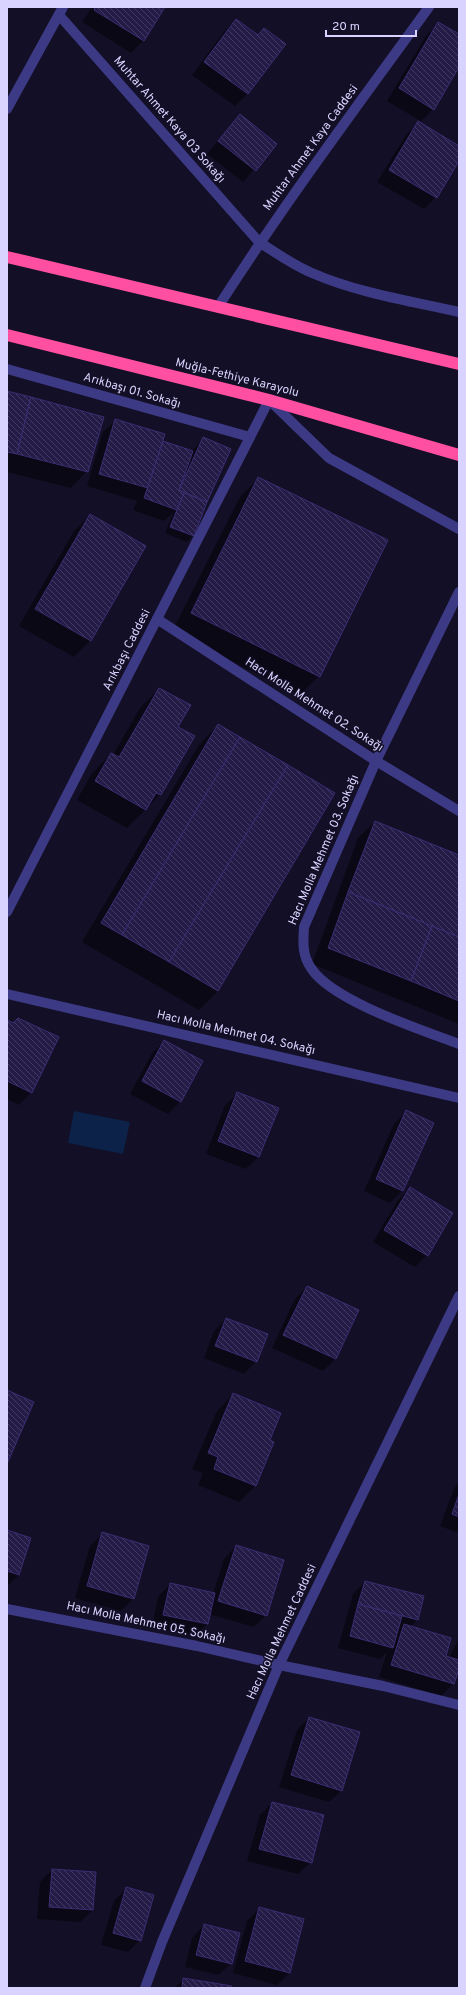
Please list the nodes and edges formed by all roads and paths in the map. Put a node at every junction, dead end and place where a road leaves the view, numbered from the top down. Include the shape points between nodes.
1 (429, 7) edge
2 (61, 11) edge
3 (7, 108) edge
4 (259, 242) junction
5 (7, 256) edge
6 (218, 307) junction
7 (459, 312) edge
8 (7, 335) edge
9 (459, 364) edge
10 (7, 369) edge
11 (269, 400) junction
12 (250, 437) junction
13 (459, 455) edge
14 (459, 528) edge
15 (459, 592) edge
16 (157, 619) junction
17 (376, 761) junction
18 (459, 811) edge
19 (7, 912) edge
20 (7, 994) edge
21 (459, 1044) edge
22 (459, 1098) edge
23 (459, 1296) edge
24 (7, 1609) edge
25 (279, 1665) junction
26 (459, 1705) edge
27 (146, 1988) edge

1 - 4 street, Muhtar Ahmet Kaya Caddesi
2 - 3 street
2 - 4 street, Muhtar Ahmet Kaya 03 Sokağı
4 - 6 street, Muhtar Ahmet Kaya Caddesi
4 - 7 street, Muhtar Ahmet Kaya 03 Sokağı via 288,261 334,281
5 - 6 highway
6 - 9 highway
8 - 11 highway, Muğla-Fethiye Karayolu
10 - 12 street, Arıkbaşı 01. Sokağı
11 - 12 street, Arıkbaşı Caddesi
11 - 13 highway, Muğla-Fethiye Karayolu
11 - 14 street via 329,458
12 - 16 street, Arıkbaşı Caddesi
15 - 17 street, Hacı Molla Mehmet 03. Sokağı
16 - 17 street, Hacı Molla Mehmet 02. Sokağı
16 - 19 street, Arıkbaşı Caddesi
17 - 18 street, Hacı Molla Mehmet 02. Sokağı
17 - 21 street, Hacı Molla Mehmet 03. Sokağı via 304,927 302,950 311,969 326,983 352,1000 389,1018
20 - 22 street, Hacı Molla Mehmet 04. Sokağı
23 - 25 street, Hacı Molla Mehmet Caddesi
24 - 25 street, Hacı Molla Mehmet 05. Sokağı via 189,1644
25 - 26 street, Hacı Molla Mehmet 05. Sokağı via 383,1686
25 - 27 street, Hacı Molla Mehmet Caddesi via 162,1942

